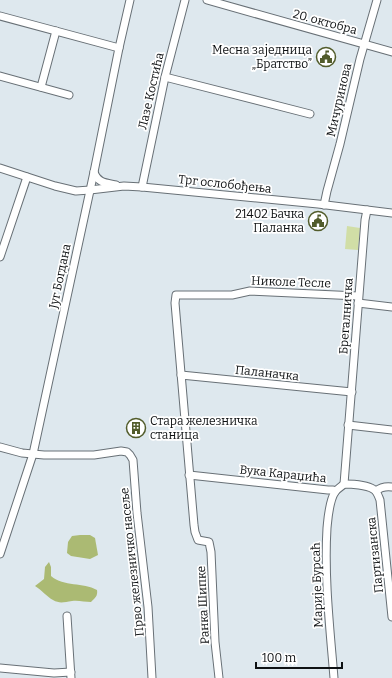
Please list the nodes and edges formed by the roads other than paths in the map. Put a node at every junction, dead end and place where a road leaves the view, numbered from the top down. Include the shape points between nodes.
1 (130, 0) edge
2 (185, 0) edge
3 (207, 0) edge
4 (377, 0) edge
5 (0, 16) edge
6 (56, 31) junction
7 (365, 44) junction
8 (119, 48) junction
9 (392, 52) edge
10 (0, 76) edge
11 (165, 77) junction
12 (41, 87) junction
13 (69, 95) dead end
14 (310, 114) dead end
15 (0, 168) edge
16 (94, 172) junction
17 (27, 177) junction
18 (124, 186) junction
19 (142, 187) junction
20 (90, 190) junction
21 (324, 205) junction
22 (367, 210) junction
23 (392, 213) edge
24 (0, 257) edge
25 (358, 299) junction
26 (392, 307) edge
27 (181, 375) junction
28 (352, 392) junction
29 (348, 425) junction
30 (392, 430) edge
31 (0, 447) edge
32 (33, 454) junction
33 (189, 475) junction
34 (344, 484) junction
35 (392, 487) edge
36 (376, 491) junction
37 (335, 492) junction
38 (0, 554) edge
39 (67, 616) dead end
40 (392, 617) edge
41 (0, 668) edge
42 (71, 675) edge
43 (152, 678) edge
44 (219, 678) edge
45 (334, 678) edge

1 - 8 street, Југ Богдана
2 - 11 street, Лазе Костића
3 - 7 street, 20. октобра
4 - 7 street, Мичуринова
5 - 6 street
6 - 8 street
6 - 12 street
7 - 9 street, 20. октобра
7 - 21 street, Мичуринова
8 - 16 street, Југ Богдана
10 - 12 street
11 - 14 street
11 - 19 street, Лазе Костића
12 - 13 street
15 - 17 street, Трг ослобођења
16 - 18 street, Трг ослобођења via 102,182
16 - 20 street, Југ Богдана
17 - 20 street, Трг ослобођења via 65,189
17 - 24 street
18 - 19 street, Трг ослобођења
18 - 20 street, Трг ослобођења
19 - 21 street, Трг ослобођења
20 - 32 street, Југ Богдана
21 - 22 street, Трг ослобођења
22 - 23 street, Трг ослобођења
22 - 25 street, Брегалничка
25 - 26 street, Николе Тесле
25 - 27 street, Николе Тесле via 250,291 232,295 176,295
25 - 28 street, Брегалничка
27 - 28 street, Паланачка
27 - 33 street
28 - 29 street, Брегалничка
29 - 30 street
29 - 34 street, Брегалничка
31 - 32 street
32 - 38 street, Југ Богдана
32 - 43 street, Прво железничко насеље via 94,455 121,451 127,452 133,460 148,607
33 - 37 street, Вука Караџића
33 - 44 street, Ранка Шипке via 195,532 198,540 208,542 211,552
34 - 36 street via 373,488
34 - 37 street, Вука Караџића
35 - 36 street
36 - 40 street, Партизанска via 380,500
37 - 45 street, Марије Бурсаћ via 328,515 326,549
39 - 42 street
41 - 42 street

